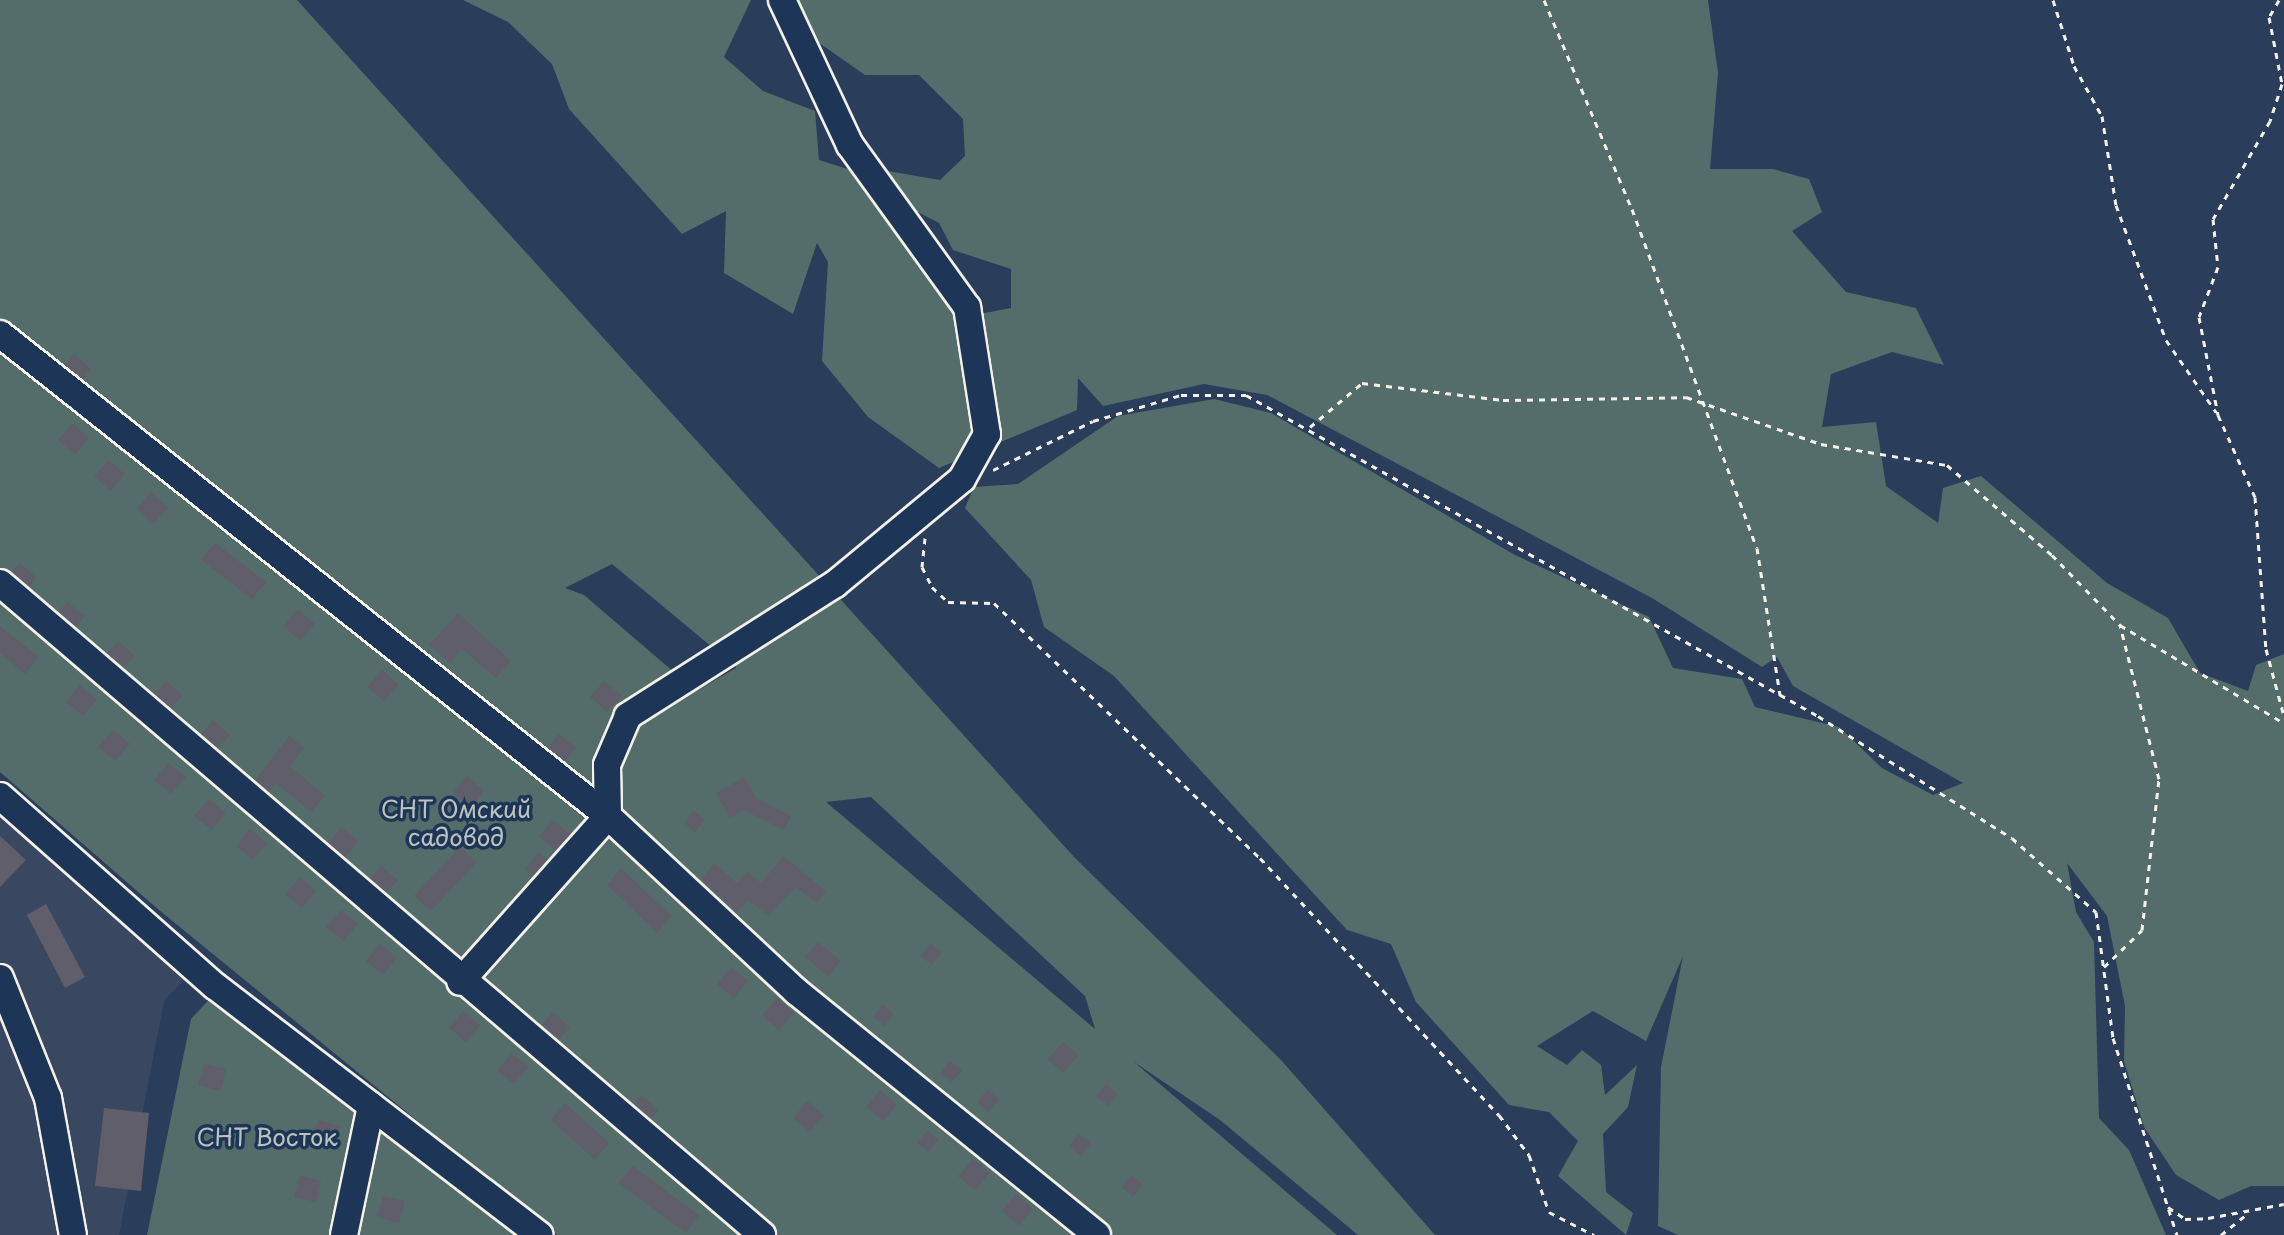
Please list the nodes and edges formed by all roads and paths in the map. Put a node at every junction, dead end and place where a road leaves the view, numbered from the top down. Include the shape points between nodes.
1 (782, 0) edge
2 (1544, 0) edge
3 (2053, 0) edge
4 (2279, 0) edge
5 (0, 334) edge
6 (1699, 402) junction
7 (2218, 415) junction
8 (1310, 427) junction
9 (962, 479) junction
10 (928, 507) junction
11 (0, 583) edge
12 (2120, 625) junction
13 (1780, 695) junction
14 (2284, 716) edge
15 (2284, 723) edge
16 (0, 796) edge
17 (608, 816) junction
18 (2104, 967) junction
19 (0, 978) edge
20 (460, 982) junction
21 (371, 1106) junction
22 (2284, 1204) edge
23 (2167, 1207) junction
24 (2250, 1211) junction
25 (73, 1235) edge
26 (344, 1235) edge
27 (540, 1235) edge
28 (762, 1235) edge
29 (1097, 1235) edge
30 (1594, 1235) edge
31 (2177, 1235) edge
32 (2221, 1235) edge

1 - 9 lane via 850,145 967,307 987,434
2 - 6 path via 1632,209
3 - 7 path via 2074,66 2102,116 2116,205 2166,340
4 - 7 path via 2269,17 2282,84 2270,121 2213,219 2218,267 2199,317
5 - 17 lane
6 - 8 path via 1503,400 1362,383
6 - 12 path via 1821,444 1947,465 2052,555
6 - 13 path via 1757,548
7 - 14 path via 2255,497 2266,649
8 - 9 path via 1246,395 1181,395 1093,421
8 - 13 path
9 - 10 lane
10 - 17 lane via 835,584 628,716 607,765
10 - 30 path via 922,567 932,587 948,602 994,603 1260,858 1499,1115 1529,1155 1549,1212
11 - 20 lane
12 - 15 path
12 - 18 path via 2159,779 2142,930
13 - 18 path via 2012,838 2096,912
16 - 21 lane via 215,986
17 - 20 lane
17 - 29 lane via 797,992
18 - 23 path via 2113,1038
19 - 25 lane via 48,1098
20 - 28 lane
21 - 26 lane
21 - 27 lane
22 - 24 path
23 - 24 path via 2185,1219
23 - 31 path
24 - 32 path

